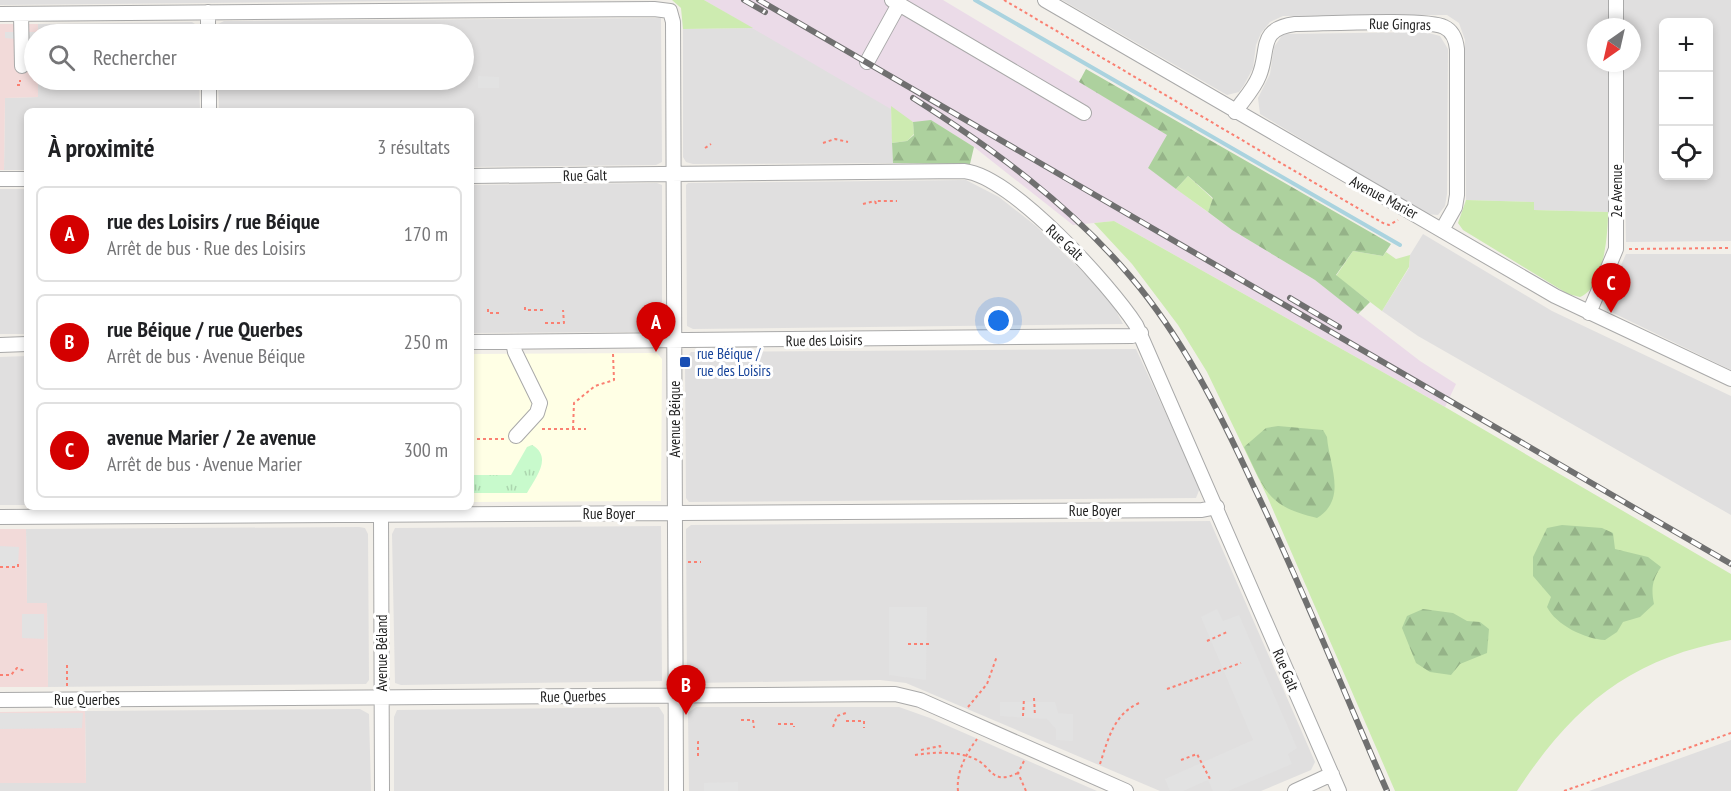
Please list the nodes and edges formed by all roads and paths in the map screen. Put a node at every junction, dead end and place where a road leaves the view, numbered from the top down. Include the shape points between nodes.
1 (1004, 0) edge
2 (1045, 0) edge
3 (1616, 0) edge
4 (896, 2) edge
5 (208, 12) junction
6 (0, 14) edge
7 (21, 14) junction
8 (1616, 18) edge
9 (208, 24) edge
10 (867, 62) dead end
11 (22, 66) dead end
12 (1616, 72) edge
13 (208, 90) edge
14 (209, 108) edge
15 (1235, 112) junction
16 (1084, 113) dead end
17 (1227, 125) dead end
18 (1224, 130) junction
19 (823, 142) dead end
20 (848, 142) dead end
21 (711, 144) dead end
22 (705, 148) dead end
23 (674, 174) junction
24 (474, 176) edge
25 (0, 179) edge
26 (24, 179) edge
27 (897, 201) dead end
28 (863, 204) dead end
29 (1399, 218) dead end
30 (1443, 230) junction
31 (1731, 248) edge
32 (1616, 249) junction
33 (525, 308) dead end
34 (488, 309) dead end
35 (545, 310) dead end
36 (563, 310) dead end
37 (502, 312) dead end
38 (1588, 313) junction
39 (545, 323) dead end
40 (1141, 333) junction
41 (474, 342) edge
42 (513, 342) junction
43 (674, 342) junction
44 (24, 344) edge
45 (0, 345) edge
46 (613, 352) dead end
47 (1731, 379) edge
48 (573, 429) junction
49 (586, 429) dead end
50 (516, 436) junction
51 (474, 439) edge
52 (1217, 507) junction
53 (355, 511) edge
54 (675, 513) junction
55 (381, 515) junction
56 (0, 518) edge
57 (18, 562) dead end
58 (685, 562) dead end
59 (700, 562) dead end
60 (0, 567) edge
61 (1227, 632) dead end
62 (1208, 641) dead end
63 (908, 644) dead end
64 (931, 644) dead end
65 (997, 656) dead end
66 (1241, 663) dead end
67 (67, 665) dead end
68 (25, 671) dead end
69 (0, 675) edge
70 (67, 688) dead end
71 (1167, 689) dead end
72 (675, 694) junction
73 (381, 698) junction
74 (1024, 698) dead end
75 (1034, 698) dead end
76 (0, 700) edge
77 (1139, 703) dead end
78 (967, 709) dead end
79 (846, 713) dead end
80 (1023, 716) dead end
81 (1035, 716) dead end
82 (741, 720) dead end
83 (846, 721) dead end
84 (778, 724) dead end
85 (794, 727) dead end
86 (833, 727) dead end
87 (754, 728) dead end
88 (864, 728) dead end
89 (1731, 733) edge
90 (978, 737) dead end
91 (700, 742) dead end
92 (921, 750) dead end
93 (942, 751) junction
94 (915, 755) dead end
95 (698, 756) dead end
96 (966, 757) junction
97 (1026, 758) dead end
98 (1181, 760) dead end
99 (1099, 767) dead end
100 (1018, 773) junction
101 (1332, 774) junction
102 (1210, 779) dead end
103 (382, 791) edge
104 (676, 791) edge
105 (958, 791) edge
106 (1026, 791) edge
107 (1126, 791) edge
108 (1295, 791) edge
109 (1339, 791) edge
110 (1564, 791) edge

1 - 18 path, Avenue Marier
2 - 15 street, Avenue Marier
3 - 8 street
4 - 10 street
4 - 16 street
5 - 7 street
5 - 9 street
5 - 23 street, Avenue Béique via 670,11
6 - 7 street
7 - 11 street
12 - 32 street, 2e Avenue
13 - 14 street
15 - 30 street, Avenue Marier
15 - 30 street, Rue Gingras via 1259,76 1266,40 1279,27 1417,23 1444,27 1456,43 1457,195
17 - 18 path
18 - 29 path, Avenue Marier via 1383,223 1394,223
19 - 20 path
21 - 22 path
23 - 24 street, Rue Galt
23 - 40 street, Rue Galt via 971,172 1029,209 1085,260 1118,298
23 - 43 street, Avenue Béique
25 - 26 street
27 - 28 path
30 - 38 street, Avenue Marier
31 - 32 path
32 - 38 street, 2e Avenue
33 - 35 path
34 - 37 path via 488,313
36 - 39 path via 564,323
38 - 47 street, Avenue Marier
40 - 43 street, Rue des Loisirs
40 - 52 street, Rue Galt
41 - 42 street, Rue des Loisirs
42 - 43 street, Rue des Loisirs
42 - 50 street via 540,403 537,413
43 - 54 street, Avenue Béique
44 - 45 street
46 - 48 path via 614,380 594,386 574,403
48 - 49 path
48 - 50 path via 532,429 524,436
50 - 51 path via 511,440
52 - 54 street, Rue Boyer
52 - 101 street, Rue Galt
53 - 55 street, Rue Boyer
53 - 56 street, Rue Boyer
54 - 55 street, Rue Boyer
54 - 72 street, Avenue Béique
55 - 73 street, Avenue Béland
57 - 60 path via 18,567
58 - 59 path
61 - 62 path
63 - 64 path
65 - 78 path via 987,684
66 - 71 path
67 - 70 path
68 - 69 path via 17,668 11,675
72 - 73 street, Rue Querbes
72 - 104 street, Avenue Béique
72 - 107 street, Rue Querbes via 903,695
73 - 76 street, Rue Querbes
73 - 103 street, Avenue Béland
74 - 80 path
75 - 81 path
77 - 99 path via 1128,708 1116,722
79 - 86 path via 837,716
82 - 87 path via 753,720
83 - 88 path via 864,721
84 - 85 path
89 - 110 path
90 - 96 path
91 - 95 path
92 - 93 path via 940,746
93 - 94 path
93 - 96 path
96 - 100 path via 1002,778
96 - 105 path via 959,773
97 - 100 path
98 - 102 path via 1197,754
100 - 106 path
101 - 108 street
101 - 109 street, Rue Galt

